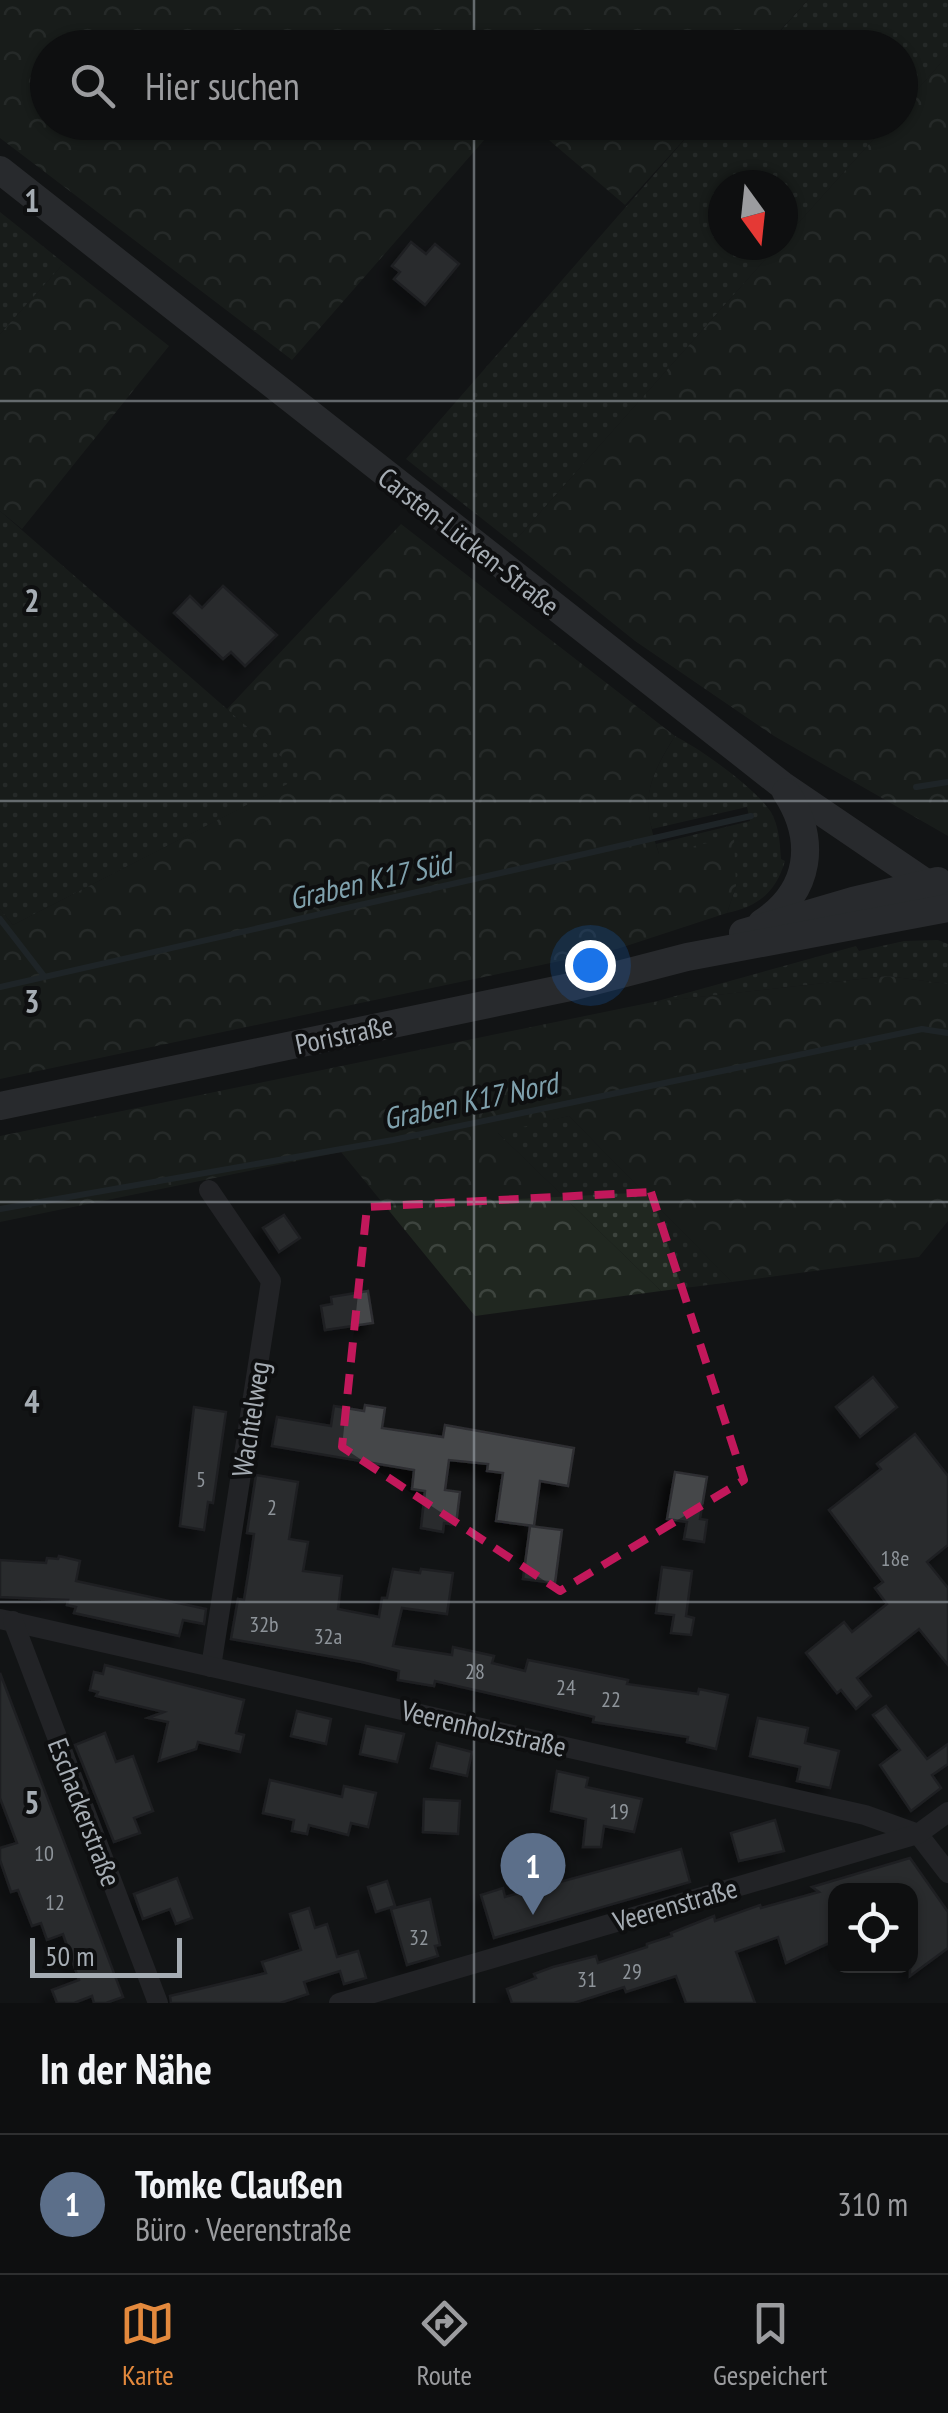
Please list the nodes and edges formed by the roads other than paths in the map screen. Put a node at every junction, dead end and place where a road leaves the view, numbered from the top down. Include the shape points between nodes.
1 (0, 170) edge
2 (782, 785) junction
3 (942, 887) edge
4 (948, 908) edge
5 (753, 929) junction
6 (687, 957) junction
7 (0, 1106) edge
8 (209, 1190) dead end
9 (6, 1620) edge
10 (211, 1666) junction
11 (948, 1812) edge
12 (918, 1834) junction
13 (948, 1872) edge
14 (158, 2003) edge
15 (339, 2003) edge

1 - 2 main road, Carsten-Lücken-Straße
2 - 3 main road, Carsten-Lücken-Straße
2 - 5 main road via 805,836 803,874 783,909
3 - 5 main road, Poristraße
4 - 6 main road, Poristraße
5 - 6 main road, Poristraße
6 - 7 main road, Poristraße
8 - 10 street, Wachtelweg via 272,1282
9 - 10 street, Veerenholzstraße
9 - 14 street, Eschackerstraße
10 - 12 street, Veerenholzstraße via 865,1815
11 - 12 street, Veerenstraße
12 - 13 street
12 - 15 street, Veerenstraße

